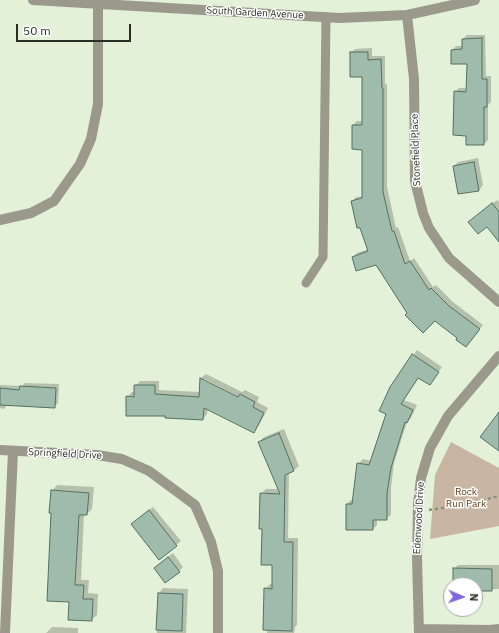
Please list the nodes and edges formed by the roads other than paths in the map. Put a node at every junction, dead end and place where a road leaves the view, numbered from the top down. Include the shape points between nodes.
1 (33, 0) edge
2 (475, 0) edge
3 (98, 4) junction
4 (177, 4) edge
5 (407, 15) junction
6 (326, 17) junction
7 (0, 220) edge
8 (306, 283) dead end
9 (499, 302) edge
10 (499, 356) edge
11 (0, 450) edge
12 (13, 451) junction
13 (499, 628) edge
14 (419, 631) edge
15 (4, 633) edge
16 (218, 633) edge

1 - 3 street, South Garden Avenue
2 - 5 street, South Garden Avenue
3 - 4 street, South Garden Avenue
3 - 7 street via 98,104 91,139 80,164 54,201 31,213
4 - 6 street, South Garden Avenue
5 - 6 street, South Garden Avenue via 370,18
5 - 9 street, Stonefield Place via 414,79 415,180 423,213 429,228 449,258
6 - 8 lane via 323,257
10 - 14 street, Edenwood Drive via 452,410 430,448 421,478 417,558
11 - 12 street, Springfield Drive
12 - 15 street
12 - 16 street, Springfield Drive via 97,455 122,459 149,471 195,505 211,542 218,571
13 - 14 street

